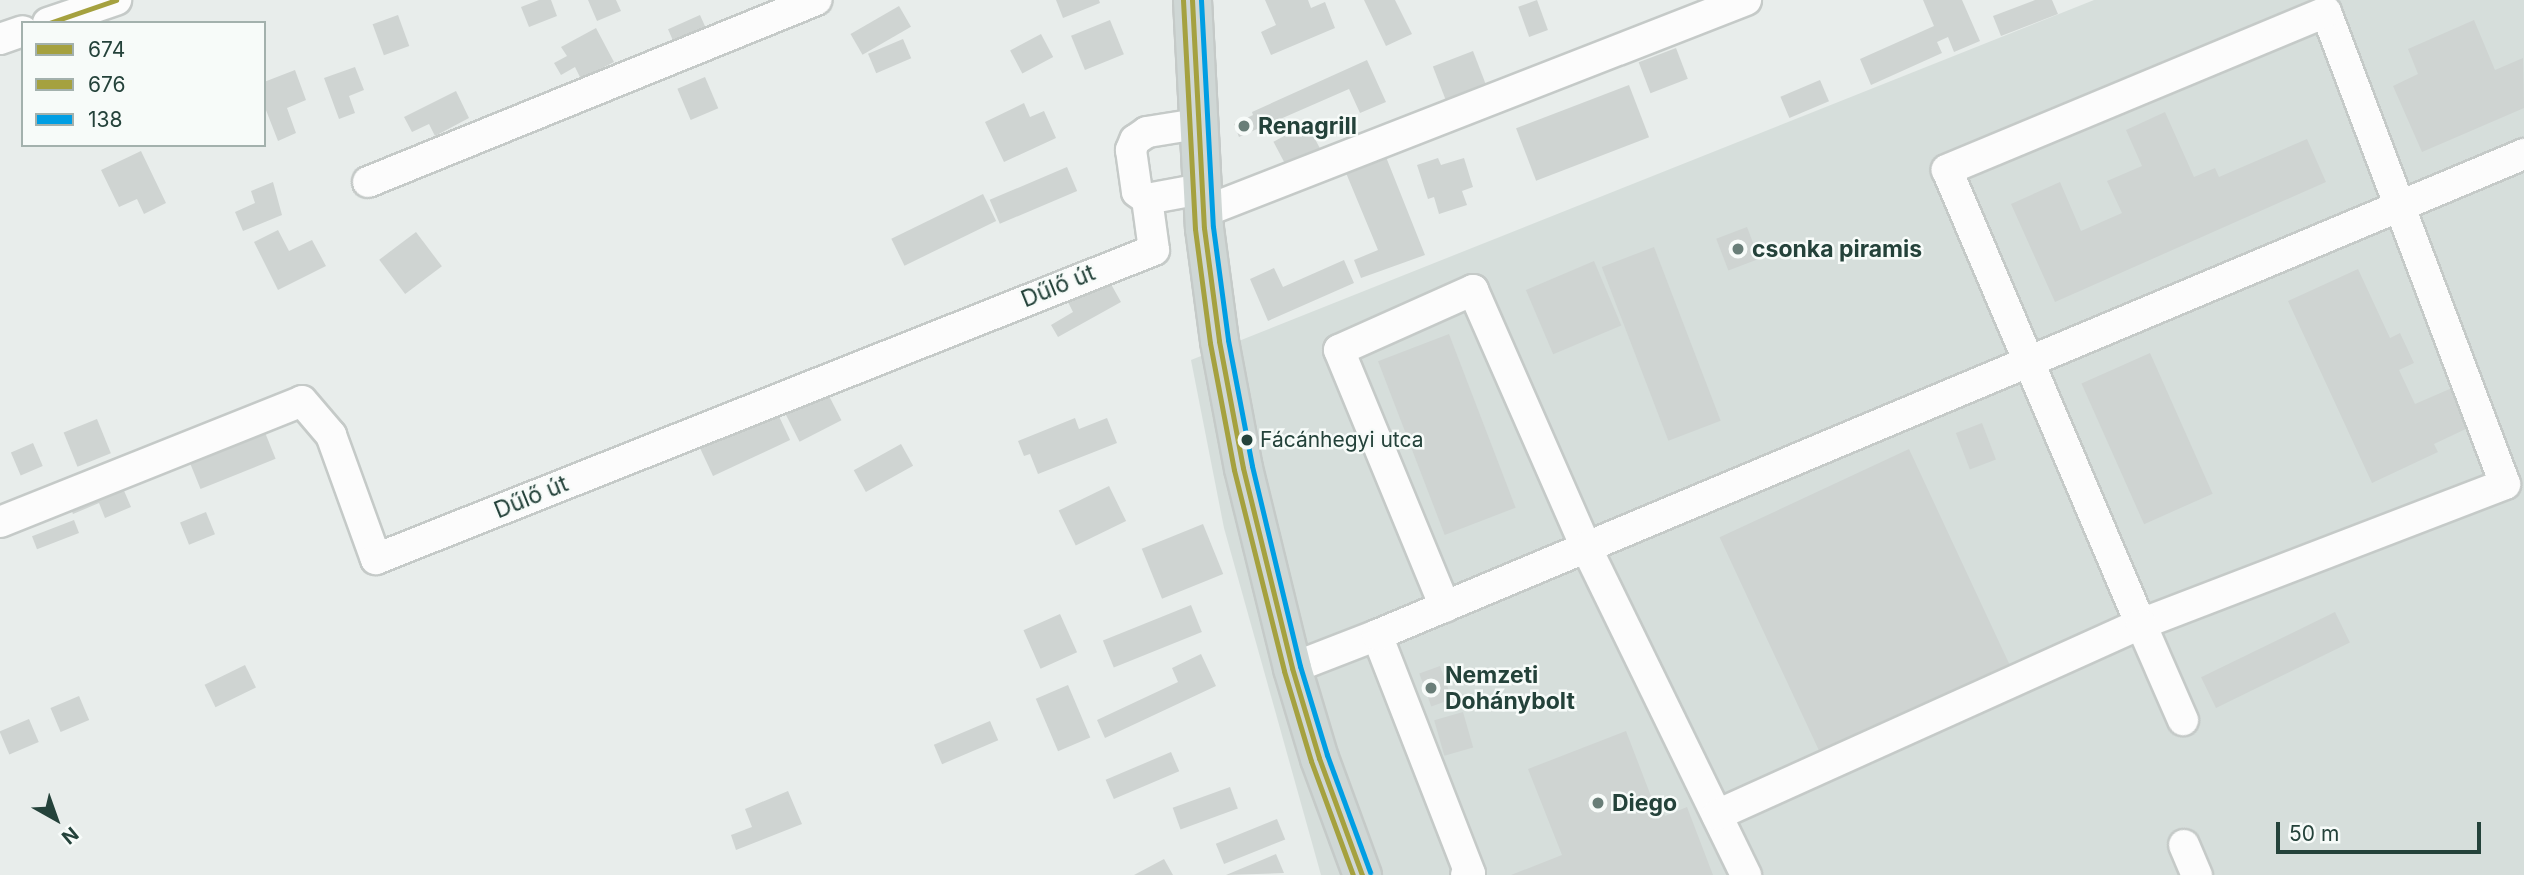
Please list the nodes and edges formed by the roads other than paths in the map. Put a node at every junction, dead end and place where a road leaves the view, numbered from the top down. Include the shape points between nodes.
1 (116, 0) edge
2 (816, 0) edge
3 (1192, 0) edge
4 (1746, 0) edge
5 (54, 21) edge
6 (21, 32) edge
7 (0, 39) edge
8 (1197, 124) junction
9 (2524, 154) edge
10 (368, 182) dead end
11 (1147, 199) junction
12 (1202, 200) junction
13 (2399, 206) junction
14 (2029, 362) junction
15 (0, 522) edge
16 (1586, 547) junction
17 (1445, 607) junction
18 (2141, 624) junction
19 (1377, 635) junction
20 (1292, 668) junction
21 (2183, 720) dead end
22 (1717, 816) junction
23 (2183, 845) dead end
24 (1363, 875) edge
25 (1466, 875) edge
26 (1746, 875) edge
27 (2197, 875) edge

1 - 5 street
2 - 10 street
3 - 8 main road
4 - 12 street
6 - 7 street
8 - 11 street via 1147,132 1135,139 1130,150 1137,192
8 - 12 main road
9 - 13 street
11 - 12 street
11 - 15 street, Dűlő út via 1154,250 376,559 331,435 302,401
12 - 20 main road via 1226,379
13 - 14 street
13 - 14 street via 2326,12 1947,170
13 - 18 street via 2505,484
14 - 16 street
14 - 18 street
16 - 17 street
16 - 17 street via 1472,290 1339,350
16 - 22 street
17 - 19 street
18 - 21 street
18 - 22 street
19 - 20 street
19 - 25 street
20 - 24 main road via 1319,758
22 - 26 street
23 - 27 street

